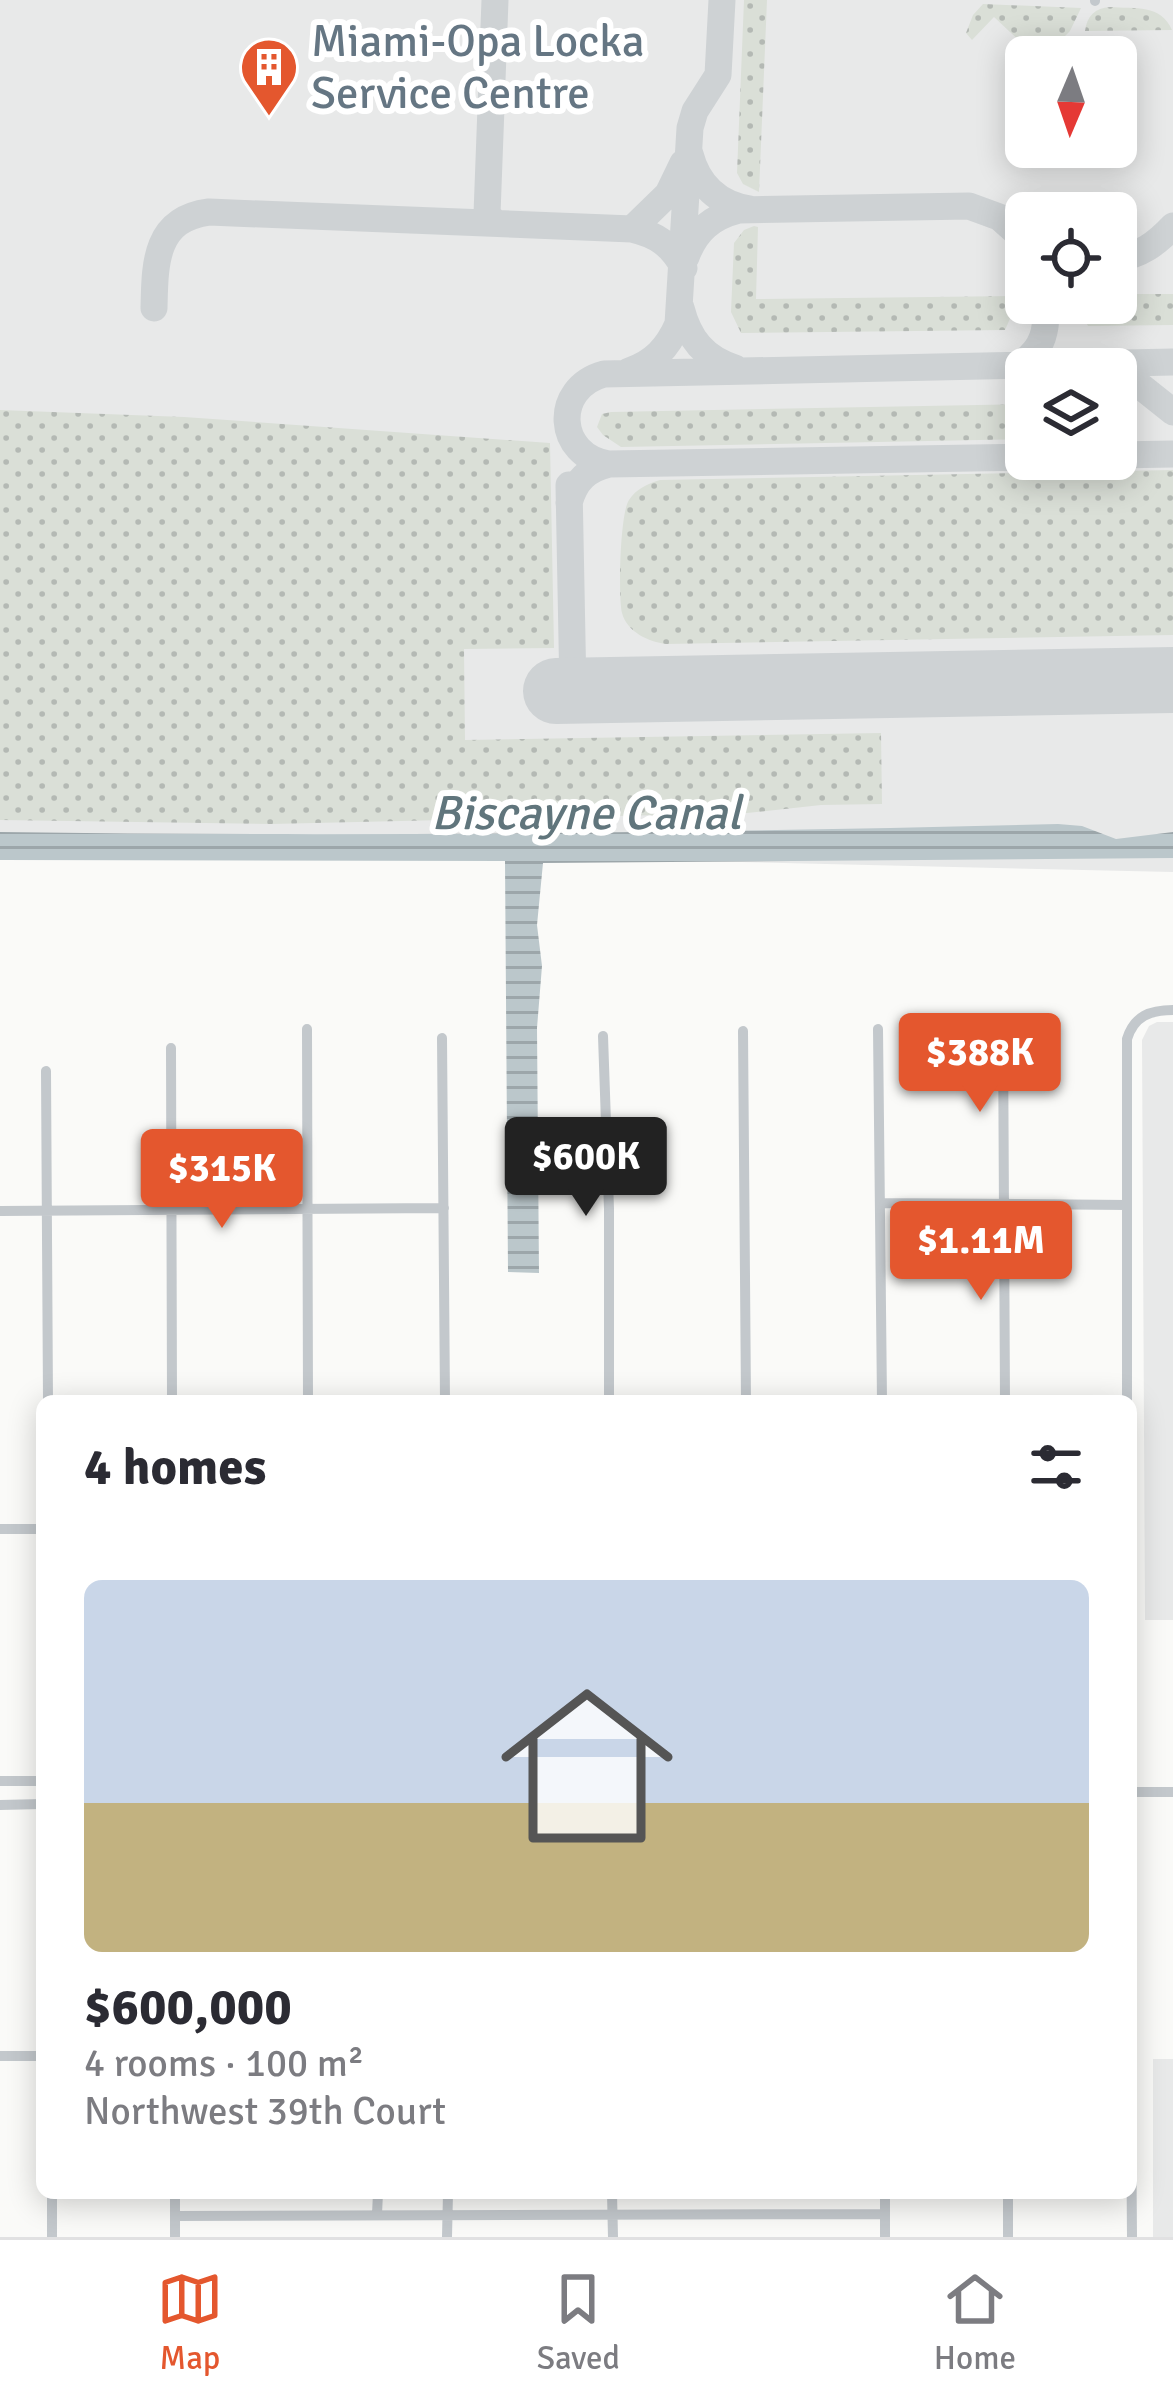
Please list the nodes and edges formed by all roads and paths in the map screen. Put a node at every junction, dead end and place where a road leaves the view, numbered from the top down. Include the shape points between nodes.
1 (1173, 1010) edge
2 (1004, 1026) dead end
3 (307, 1029) dead end
4 (878, 1029) dead end
5 (743, 1031) dead end
6 (603, 1036) dead end
7 (442, 1038) dead end
8 (170, 1048) dead end
9 (46, 1071) dead end
10 (880, 1203) junction
11 (1003, 1205) junction
12 (1127, 1205) junction
13 (171, 1208) junction
14 (306, 1208) junction
15 (444, 1208) junction
16 (47, 1210) junction
17 (0, 1211) edge
18 (48, 1395) edge
19 (172, 1395) edge
20 (308, 1395) edge
21 (445, 1395) edge
22 (609, 1395) edge
23 (746, 1395) edge
24 (882, 1395) edge
25 (1005, 1395) edge
26 (1127, 1395) edge
27 (36, 1528) edge
28 (0, 1529) edge
29 (0, 1781) edge
30 (36, 1781) edge
31 (1137, 1792) edge
32 (1173, 1792) edge
33 (0, 1804) edge
34 (36, 1804) edge
35 (0, 2056) edge
36 (36, 2056) edge
37 (52, 2199) edge
38 (175, 2199) edge
39 (378, 2199) edge
40 (448, 2199) edge
41 (613, 2199) edge
42 (885, 2199) edge
43 (1008, 2199) edge
44 (1132, 2199) edge
45 (613, 2213) junction
46 (377, 2214) junction
47 (884, 2214) junction
48 (447, 2215) junction
49 (175, 2216) junction
50 (52, 2237) edge
51 (176, 2237) edge
52 (447, 2237) edge
53 (613, 2237) edge
54 (885, 2237) edge
55 (1008, 2237) edge
56 (1132, 2237) edge

1 - 12 street via 1139,1018 1126,1044
2 - 11 street
3 - 14 street
4 - 10 street
5 - 23 street
6 - 22 street
7 - 15 street
8 - 13 street
9 - 16 street
10 - 11 street
10 - 24 street
11 - 12 street
11 - 25 street
12 - 26 street
13 - 14 street
13 - 16 street
13 - 19 street
14 - 15 street
14 - 20 street
15 - 21 street
16 - 17 street
16 - 18 street
27 - 28 street
29 - 30 street
31 - 32 street
33 - 34 street
35 - 36 street
37 - 50 street
38 - 49 street
39 - 46 street
40 - 48 street
41 - 45 street
42 - 47 street
43 - 55 street
44 - 56 street
45 - 47 street
45 - 48 street
45 - 53 street
46 - 48 street
46 - 49 street
47 - 54 street
48 - 52 street
49 - 51 street

